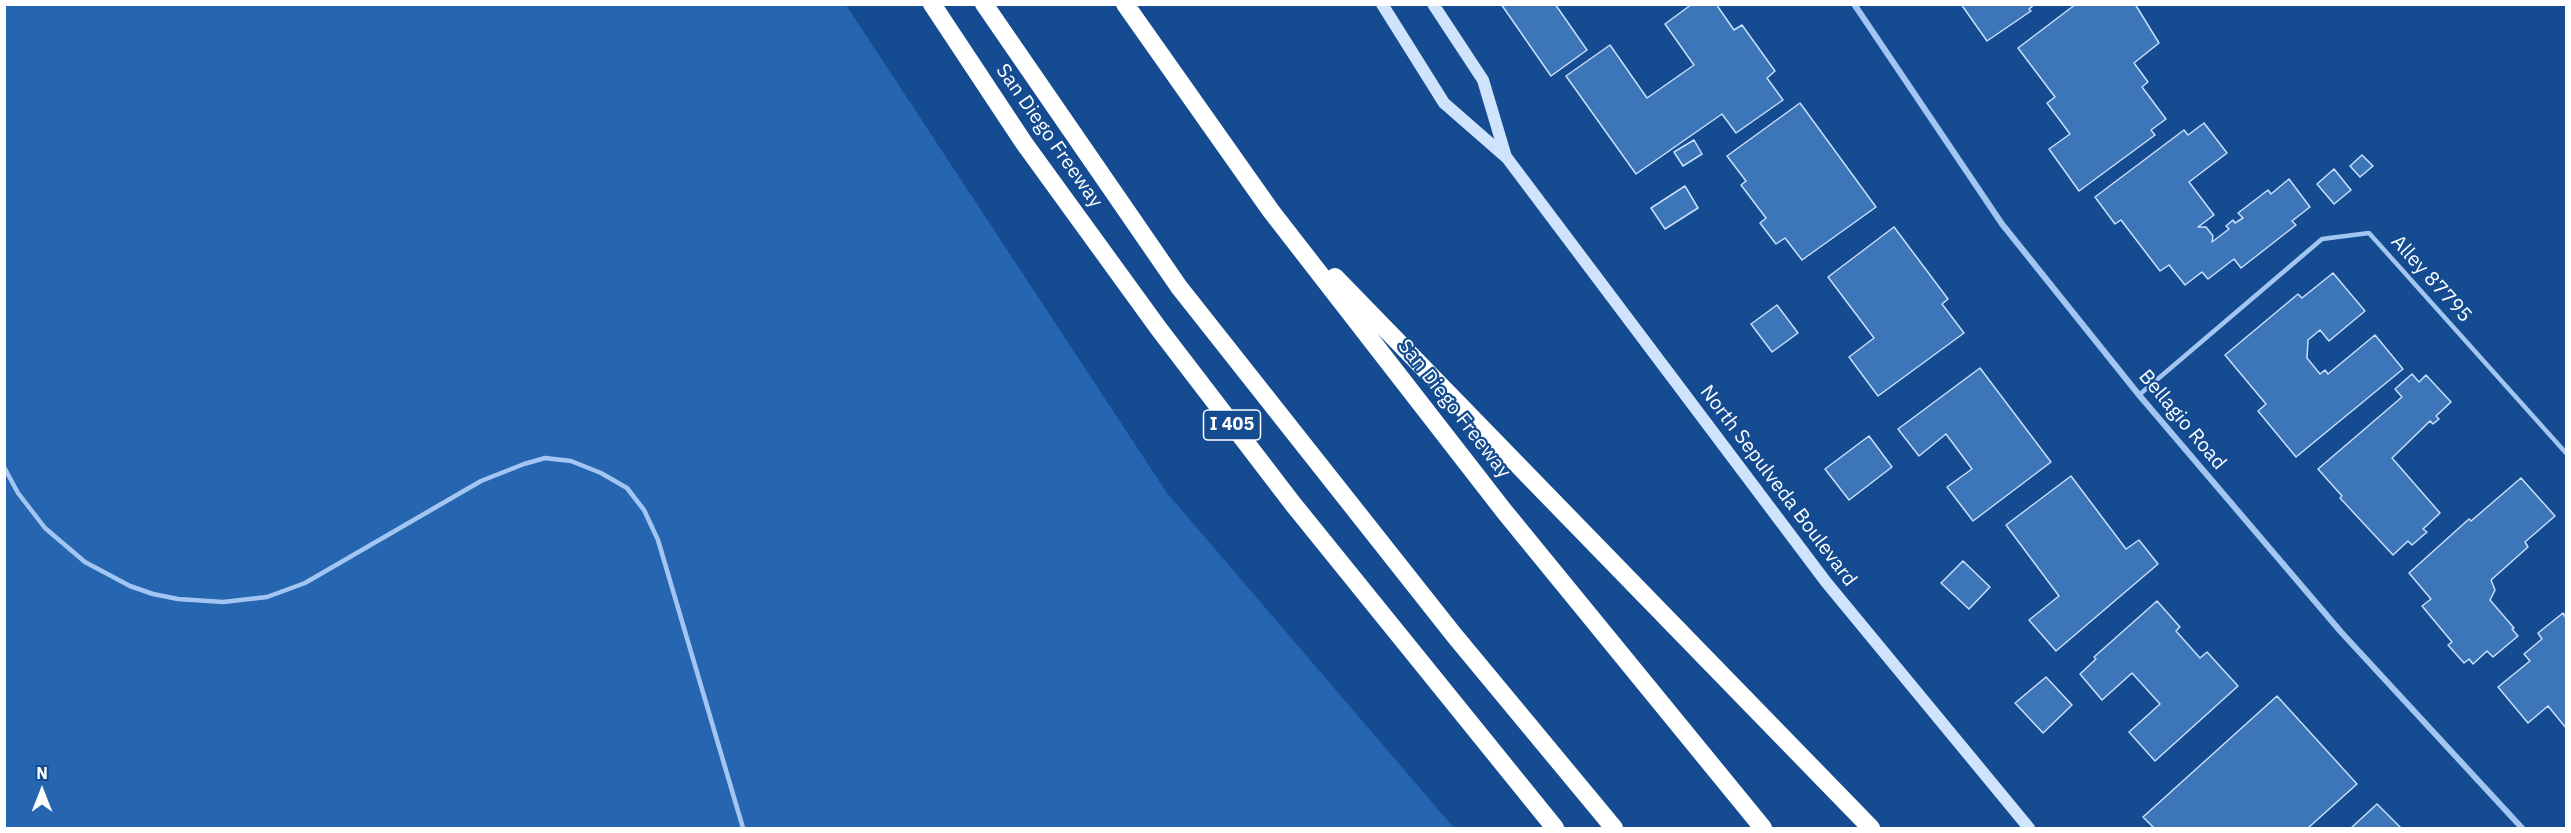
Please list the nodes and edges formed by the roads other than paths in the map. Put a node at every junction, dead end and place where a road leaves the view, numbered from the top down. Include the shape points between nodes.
1 (932, 4) edge
2 (984, 4) edge
3 (1125, 4) edge
4 (1382, 4) edge
5 (1434, 4) edge
6 (1854, 4) edge
7 (1507, 158) junction
8 (1271, 211) junction
9 (2139, 396) junction
10 (2566, 453) edge
11 (4, 467) edge
12 (743, 828) edge
13 (1555, 828) edge
14 (1614, 828) edge
15 (1763, 828) edge
16 (1870, 828) edge
17 (2030, 828) edge
18 (2522, 828) edge

1 - 13 highway, San Diego Freeway / I 405 via 1024,142 1159,329 1293,504
2 - 14 highway via 1179,287 1454,635
3 - 8 highway, San Diego Freeway
4 - 7 main road, North Sepulveda Boulevard via 1444,103
5 - 7 main road, North Sepulveda Boulevard via 1483,80
6 - 9 street, Bellagio Road via 2002,224
7 - 17 main road, North Sepulveda Boulevard via 1826,582
8 - 15 highway, San Diego Freeway via 1504,511
8 - 16 highway
9 - 10 lane, Alley 87795 via 2322,239 2369,233
9 - 18 street, Bellagio Road via 2341,632
11 - 12 lane via 45,528 85,562 153,594 223,602 267,597 305,584 481,481 524,464 545,458 571,461 601,473 627,488 644,510 658,540

